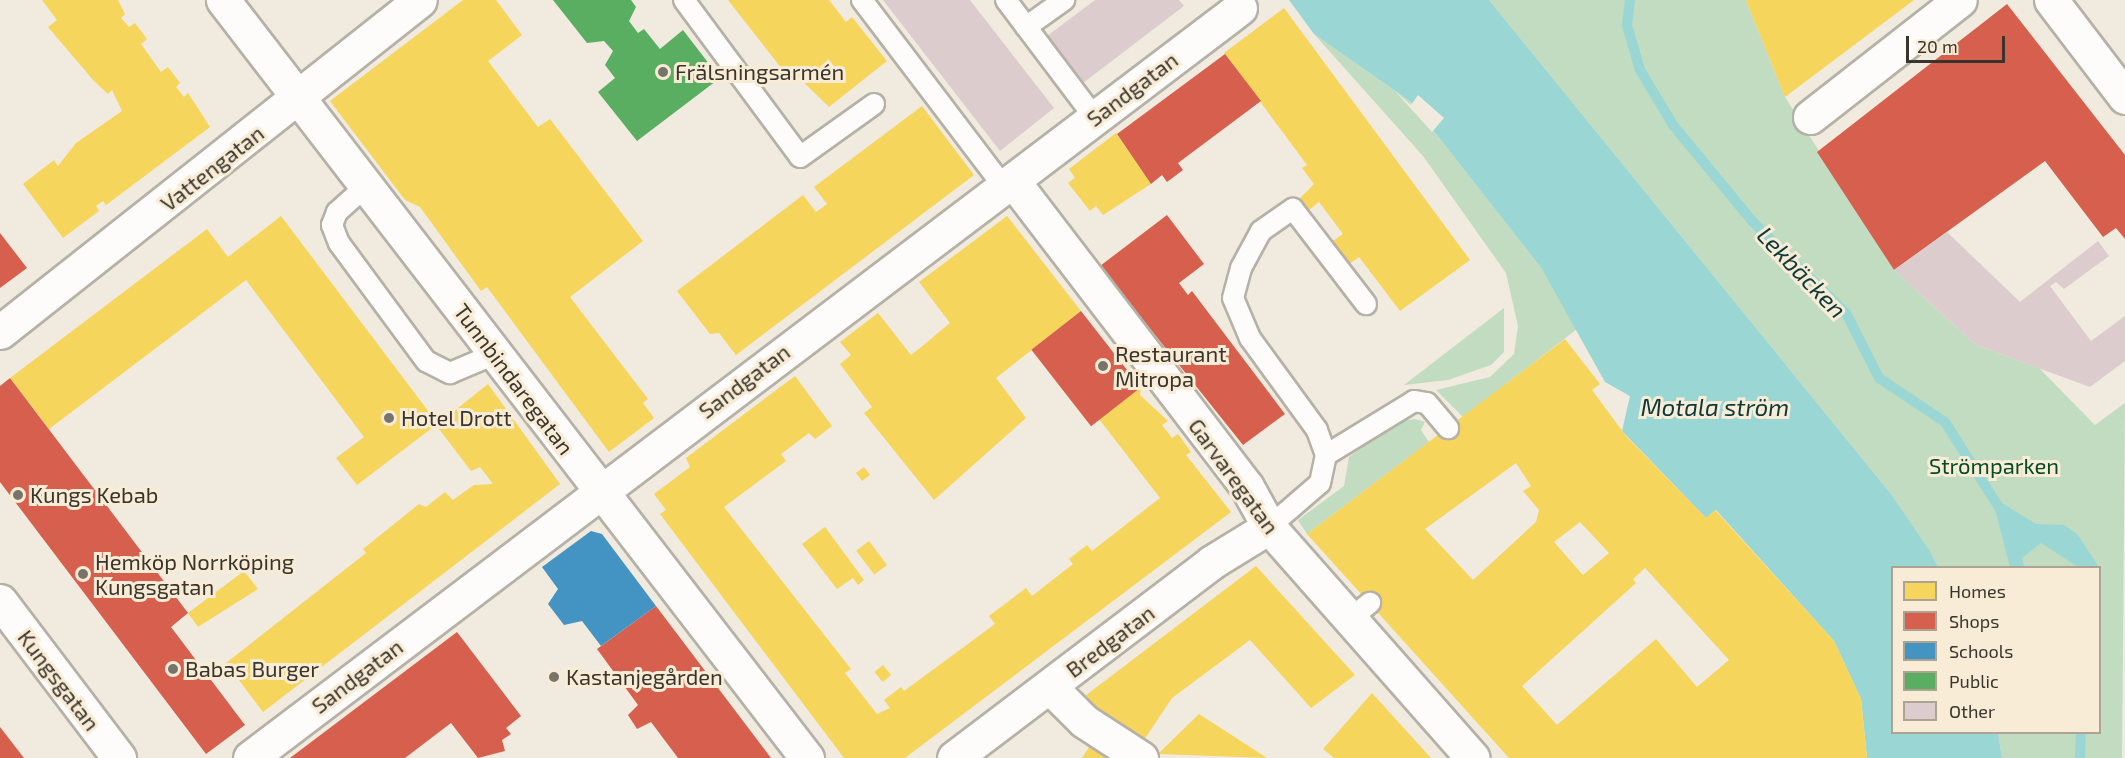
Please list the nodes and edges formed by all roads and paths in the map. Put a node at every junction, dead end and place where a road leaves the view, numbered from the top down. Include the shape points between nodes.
1 (223, 0) edge
2 (420, 0) edge
3 (684, 0) edge
4 (862, 0) edge
5 (1006, 0) edge
6 (1064, 0) edge
7 (1960, 0) edge
8 (2051, 0) edge
9 (1240, 8) dead end
10 (1026, 27) junction
11 (2125, 97) edge
12 (298, 102) junction
13 (874, 104) dead end
14 (1810, 117) dead end
15 (1095, 118) junction
16 (1008, 184) junction
17 (366, 186) junction
18 (1366, 304) dead end
19 (0, 332) edge
20 (495, 354) junction
21 (1448, 428) dead end
22 (1326, 455) junction
23 (599, 490) junction
24 (1269, 527) junction
25 (0, 601) edge
26 (1050, 687) junction
27 (119, 758) edge
28 (250, 758) edge
29 (807, 758) edge
30 (954, 758) edge
31 (1141, 758) edge
32 (1473, 758) edge

1 - 12 street, Tunnbindaregatan
2 - 12 street, Vattengatan via 320,77
3 - 13 lane via 800,157
4 - 16 lane
5 - 10 lane
6 - 10 lane
7 - 14 street
8 - 11 street
9 - 15 street, Sandgatan
10 - 15 lane
12 - 17 street, Tunnbindaregatan
12 - 19 street, Vattengatan
15 - 16 street, Sandgatan
16 - 23 street, Sandgatan
16 - 24 street, Garvaregatan via 1247,487
17 - 20 street, Tunnbindaregatan
17 - 20 lane via 337,212 332,225 339,243 426,362 450,373
18 - 22 lane via 1293,209 1261,231 1240,268 1233,298 1250,338 1317,430
20 - 23 street, Tunnbindaregatan
21 - 22 lane via 1427,403 1414,401
22 - 24 lane via 1320,483
23 - 28 street, Sandgatan
23 - 29 street, Tunnbindaregatan
24 - 26 street, Bredgatan via 1212,562
24 - 32 street, Garvaregatan via 1360,611
25 - 27 street, Kungsgatan
26 - 30 street, Bredgatan
26 - 31 street via 1084,721

